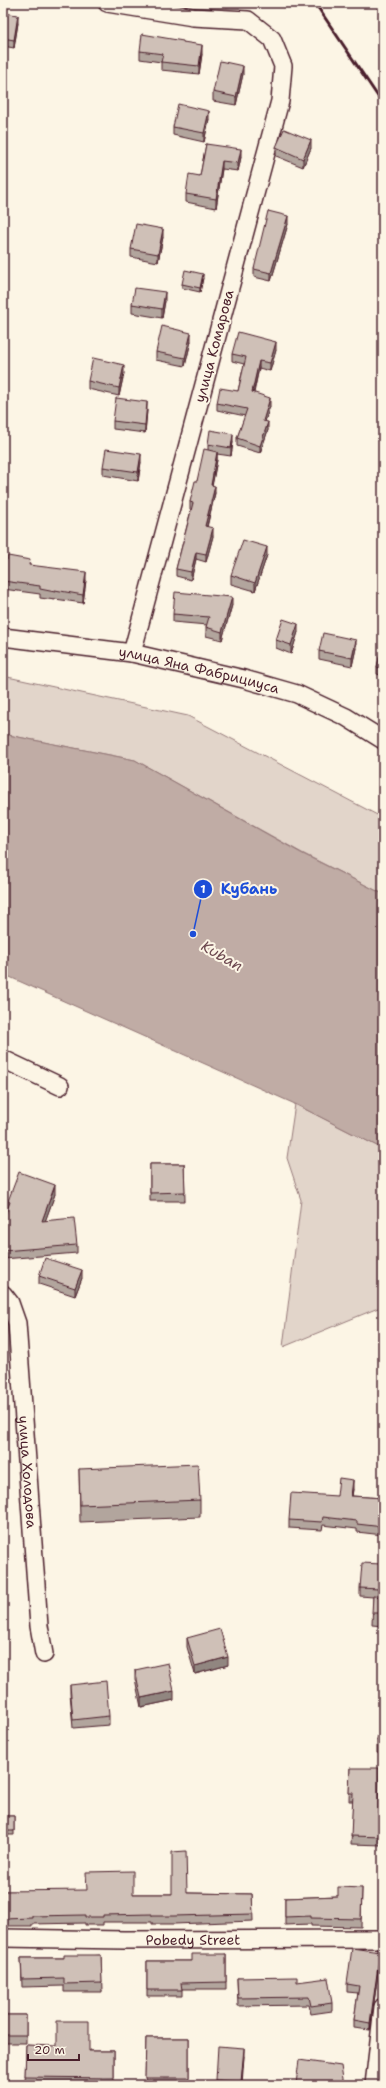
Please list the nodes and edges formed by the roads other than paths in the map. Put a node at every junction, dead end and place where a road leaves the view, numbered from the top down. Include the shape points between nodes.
1 (107, 3) edge
2 (3, 637) edge
3 (132, 653) junction
4 (383, 740) edge
5 (3, 1059) edge
6 (60, 1086) dead end
7 (3, 1294) edge
8 (44, 1654) dead end
9 (3, 1938) edge
10 (383, 1939) edge
11 (383, 2007) edge
12 (374, 2085) edge

1 - 3 street, улица Комарова via 193,17 248,20 272,39 283,66 280,101
2 - 3 street, улица Яна Фабрициуса
3 - 4 street, улица Яна Фабрициуса via 297,694 346,717
5 - 6 street
7 - 8 street, улица Холодова via 17,1323
9 - 10 street, Pobedy Street
11 - 12 street

